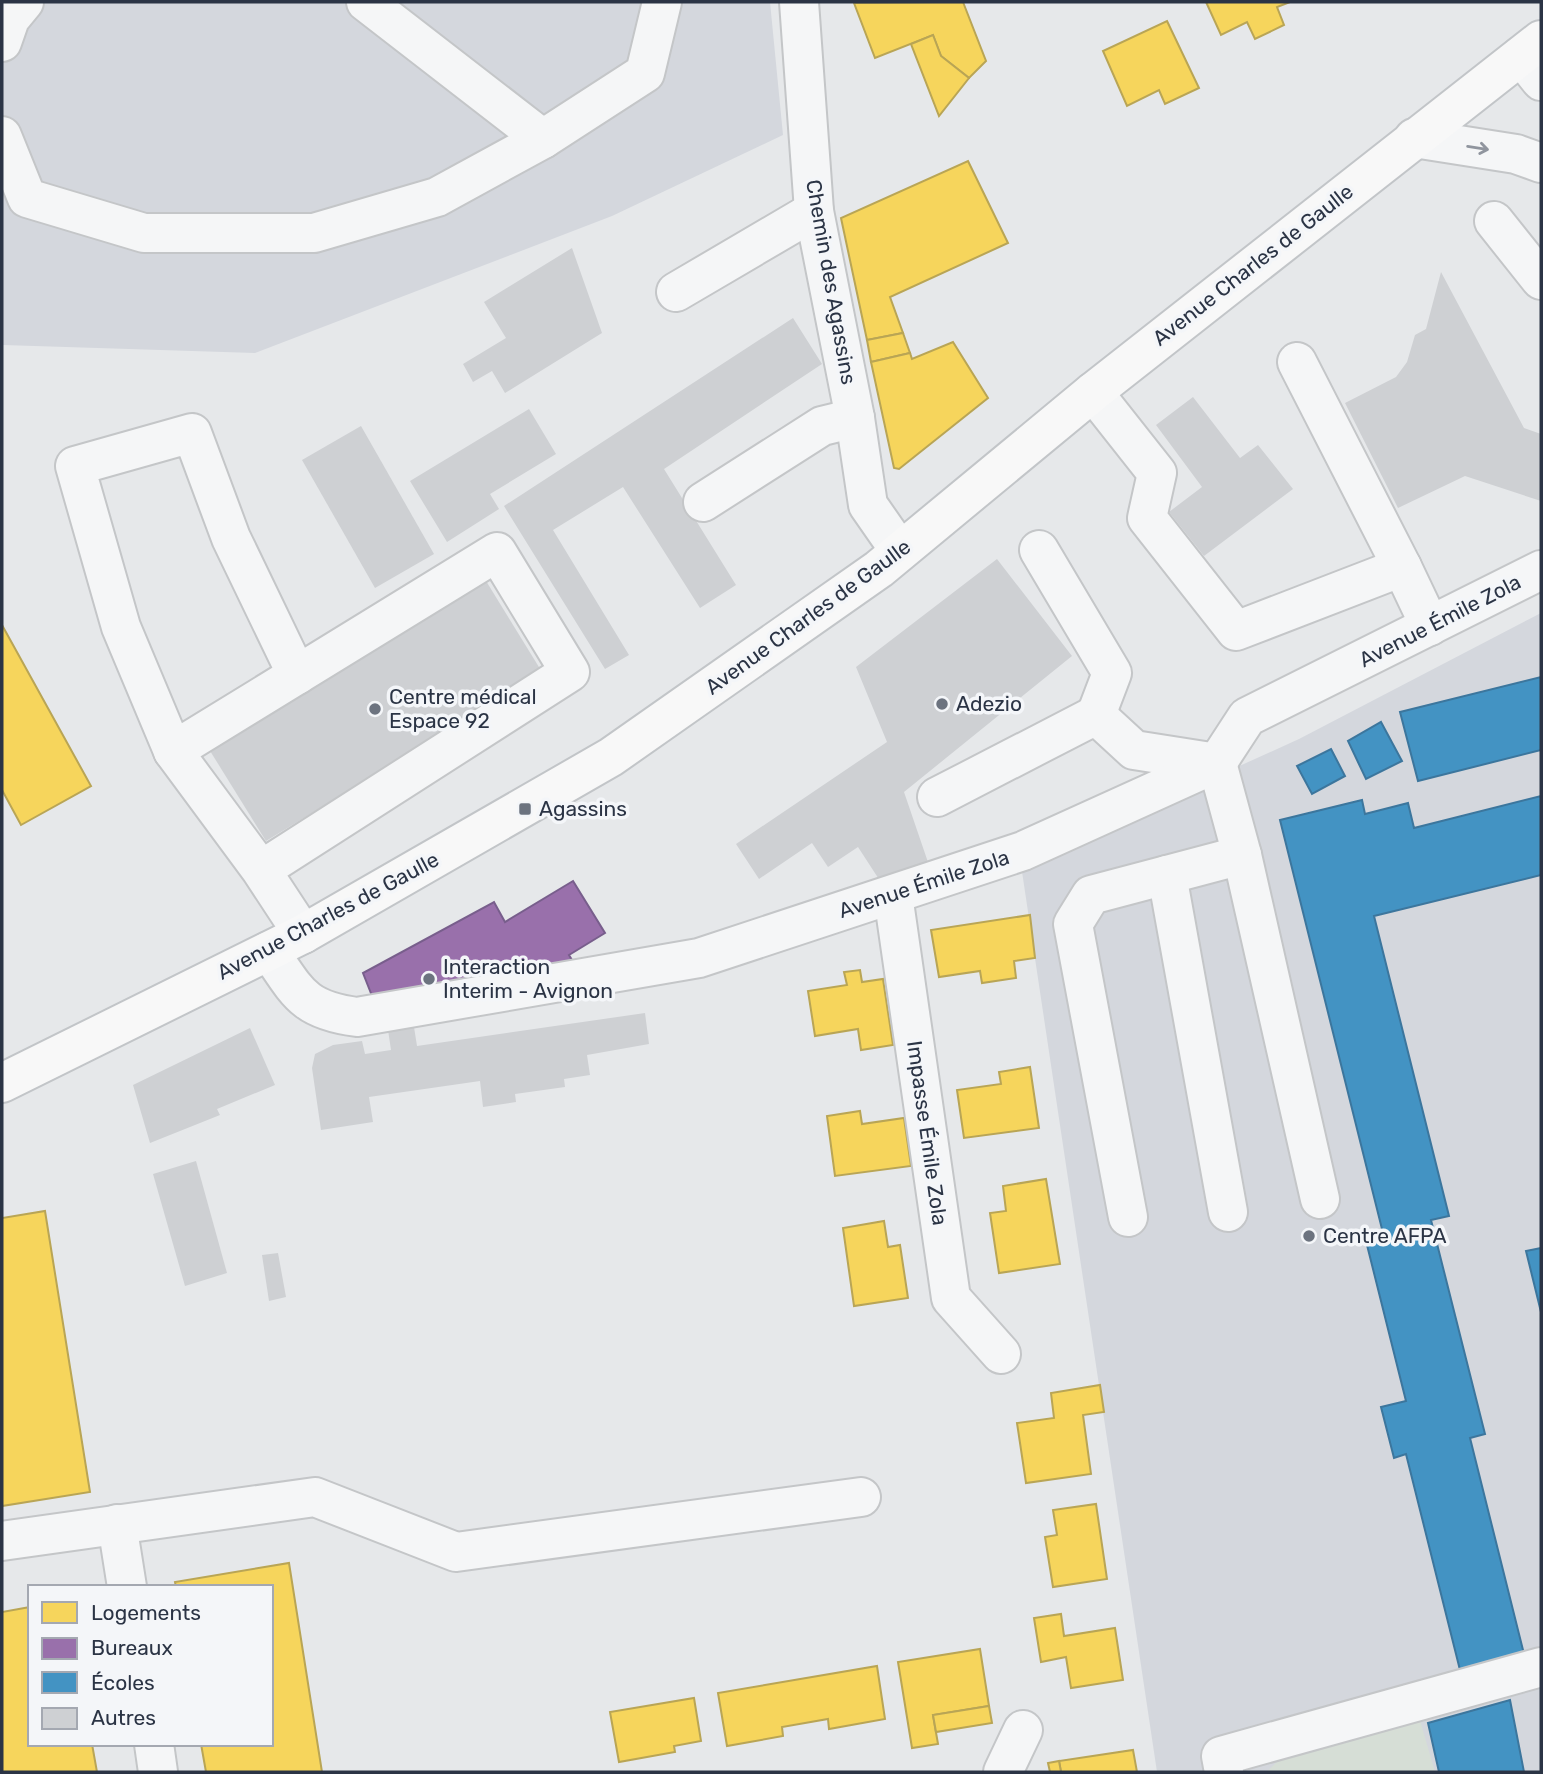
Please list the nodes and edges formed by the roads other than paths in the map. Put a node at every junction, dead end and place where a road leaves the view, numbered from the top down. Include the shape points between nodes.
1 (24, 2) edge
2 (366, 2) edge
3 (662, 2) edge
4 (799, 2) edge
5 (2, 42) edge
6 (1534, 59) edge
7 (2, 136) edge
8 (1414, 138) junction
9 (543, 139) junction
10 (1541, 163) edge
11 (814, 211) junction
12 (1494, 220) dead end
13 (1541, 280) edge
14 (676, 292) dead end
15 (1297, 362) dead end
16 (1093, 392) junction
17 (855, 418) junction
18 (703, 502) dead end
19 (1039, 550) dead end
20 (900, 551) junction
21 (1402, 567) junction
22 (1541, 570) edge
23 (1430, 626) junction
24 (298, 675) junction
25 (1096, 715) junction
26 (173, 751) junction
27 (1217, 763) junction
28 (937, 797) dead end
29 (1242, 855) junction
30 (261, 870) junction
31 (1167, 875) junction
32 (893, 895) junction
33 (303, 934) junction
34 (269, 951) junction
35 (2, 1083) edge
36 (1320, 1199) dead end
37 (1228, 1212) dead end
38 (1128, 1217) dead end
39 (1001, 1354) dead end
40 (861, 1497) dead end
41 (117, 1524) junction
42 (2, 1541) edge
43 (127, 1585) edge
44 (1541, 1667) edge
45 (1023, 1730) dead end
46 (154, 1746) edge
47 (159, 1772) edge
48 (1003, 1772) edge
49 (1224, 1772) edge

1 - 5 street via 10,19
2 - 9 street
3 - 9 street via 645,73
4 - 11 street, Chemin des Agassins
6 - 8 main road, Avenue Charles de Gaulle
7 - 9 street via 27,198 144,233 314,233 437,197
8 -> 10 street via 1516,154
8 - 16 main road, Avenue Charles de Gaulle
11 - 14 street
11 - 17 street, Chemin des Agassins
12 - 13 street
15 - 21 street
16 - 20 main road, Avenue Charles de Gaulle
16 - 21 street via 1157,473 1147,518 1236,631
17 - 18 street via 822,426
17 - 20 street, Chemin des Agassins via 867,505
19 - 25 street via 1112,673
20 - 33 main road, Avenue Charles de Gaulle via 611,757
21 - 23 street
22 - 23 street, Avenue Émile Zola
23 - 27 street, Avenue Émile Zola via 1247,717
24 - 26 street
24 - 26 street via 231,538 192,433 75,466 121,627
24 - 30 street via 497,552 570,672
25 - 27 street via 1133,750
25 - 28 street
26 - 30 street
27 - 29 street
27 - 32 street, Avenue Émile Zola via 1023,851
29 - 31 street
29 - 36 street
30 - 33 street
31 - 37 street
31 - 38 street via 1091,895 1073,924
32 - 34 street, Avenue Émile Zola via 699,958 357,1017 327,1013 309,1003
32 - 39 street, Impasse Émile Zola via 951,1298
33 - 34 main road, Avenue Charles de Gaulle
34 - 35 main road, Avenue Charles de Gaulle
40 - 41 street via 456,1552 315,1497
41 - 42 street
41 - 43 street
44 - 49 street via 1221,1756
45 - 48 street
46 - 47 street

